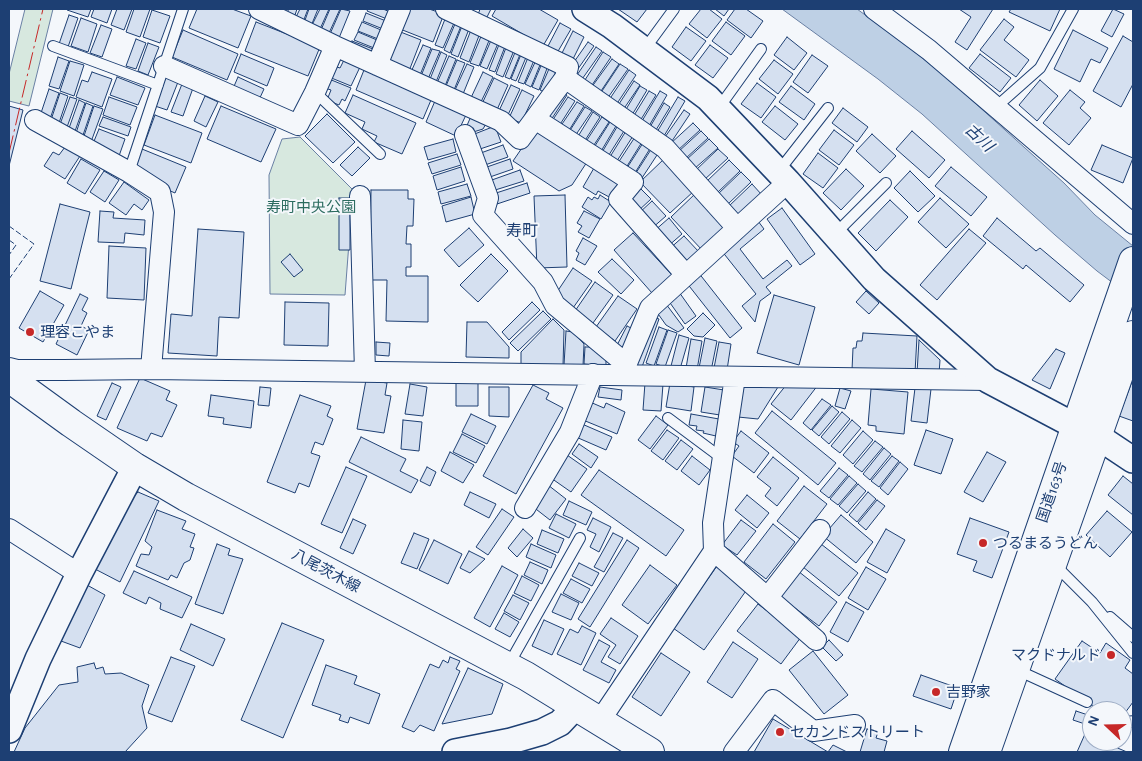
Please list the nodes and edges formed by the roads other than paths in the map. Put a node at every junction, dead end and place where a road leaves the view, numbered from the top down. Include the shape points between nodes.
1 (181, 9) edge
2 (259, 9) edge
3 (400, 9) edge
4 (446, 9) edge
5 (585, 9) edge
6 (674, 9) edge
7 (874, 9) edge
8 (1073, 9) edge
9 (53, 46) dead end
10 (335, 46) junction
11 (761, 49) dead end
12 (644, 50) junction
13 (377, 65) junction
14 (161, 76) junction
15 (565, 78) junction
16 (315, 92) junction
17 (996, 107) junction
18 (828, 108) dead end
19 (718, 109) junction
20 (535, 119) junction
21 (35, 120) dead end
22 (466, 135) dead end
23 (380, 154) dead end
24 (129, 172) junction
25 (783, 177) junction
26 (886, 182) dead end
27 (360, 196) dead end
28 (1133, 224) edge
29 (737, 228) junction
30 (834, 235) junction
31 (1133, 261) edge
32 (686, 275) junction
33 (1133, 335) edge
34 (9, 368) edge
35 (151, 369) junction
36 (624, 369) junction
37 (365, 372) junction
38 (593, 374) junction
39 (735, 377) junction
40 (9, 378) edge
41 (988, 380) junction
42 (1096, 402) junction
43 (668, 418) dead end
44 (1086, 431) junction
45 (723, 459) junction
46 (1133, 460) edge
47 (135, 467) junction
48 (525, 508) dead end
49 (9, 528) edge
50 (820, 530) dead end
51 (580, 538) dead end
52 (714, 551) junction
53 (1053, 563) junction
54 (79, 574) junction
55 (768, 596) junction
56 (1092, 602) junction
57 (1133, 637) edge
58 (816, 640) dead end
59 (1133, 653) edge
60 (508, 666) junction
61 (1015, 669) junction
62 (1085, 701) edge
63 (575, 707) junction
64 (600, 722) junction
65 (855, 725) dead end
66 (9, 730) edge
67 (455, 752) edge
68 (650, 752) edge
69 (734, 752) edge
70 (963, 752) edge
71 (986, 752) edge

1 - 14 lane
2 - 10 street
3 - 13 street
4 - 15 street via 568,66
5 - 12 street
6 - 12 lane
7 - 17 street
8 - 17 lane via 1040,68
9 - 14 lane
10 - 13 street
10 - 16 street
11 - 19 lane
12 - 19 street
13 - 20 street via 501,121 520,139
14 - 16 street via 298,125
14 - 24 lane
15 - 20 street
15 - 29 street via 665,148
16 - 23 lane
17 - 28 street
18 - 25 lane
19 - 25 street
20 - 32 street via 633,182 619,199
21 - 24 street
22 - 36 street via 488,198 483,216 543,282 555,305
24 - 35 street via 160,192 164,212
25 - 29 street
25 - 30 street
26 - 30 lane
27 - 37 street
29 - 32 street
30 - 41 street via 874,280
31 - 42 main road, 国道163号
32 - 36 street via 650,308
33 - 42 main road, 国道163号
34 - 35 street
35 - 37 street
36 - 38 street
36 - 39 street
37 - 38 street
38 - 48 street via 570,432
39 - 41 street
39 - 45 street
40 - 47 main road, 八尾茨木線
41 - 44 street
42 - 44 main road, 国道163号
43 - 45 lane
44 - 46 street
44 - 53 main road, 国道163号
44 - 70 main road, 国道163号
45 - 52 street via 713,524
47 - 54 street
47 - 60 main road, 八尾茨木線
49 - 54 street
50 - 55 street
51 - 60 lane
52 - 55 street
52 - 64 street
53 - 56 lane
53 - 61 main road, 国道163号
54 - 66 street via 38,659
55 - 58 street
56 - 57 lane
56 - 59 lane
60 - 63 main road, 八尾茨木線
61 - 62 lane
61 - 71 main road, 国道163号
63 - 64 main road, 八尾茨木線
63 - 67 street via 560,723 542,732
64 - 68 main road, 八尾茨木線
65 - 69 street via 813,731 773,700

